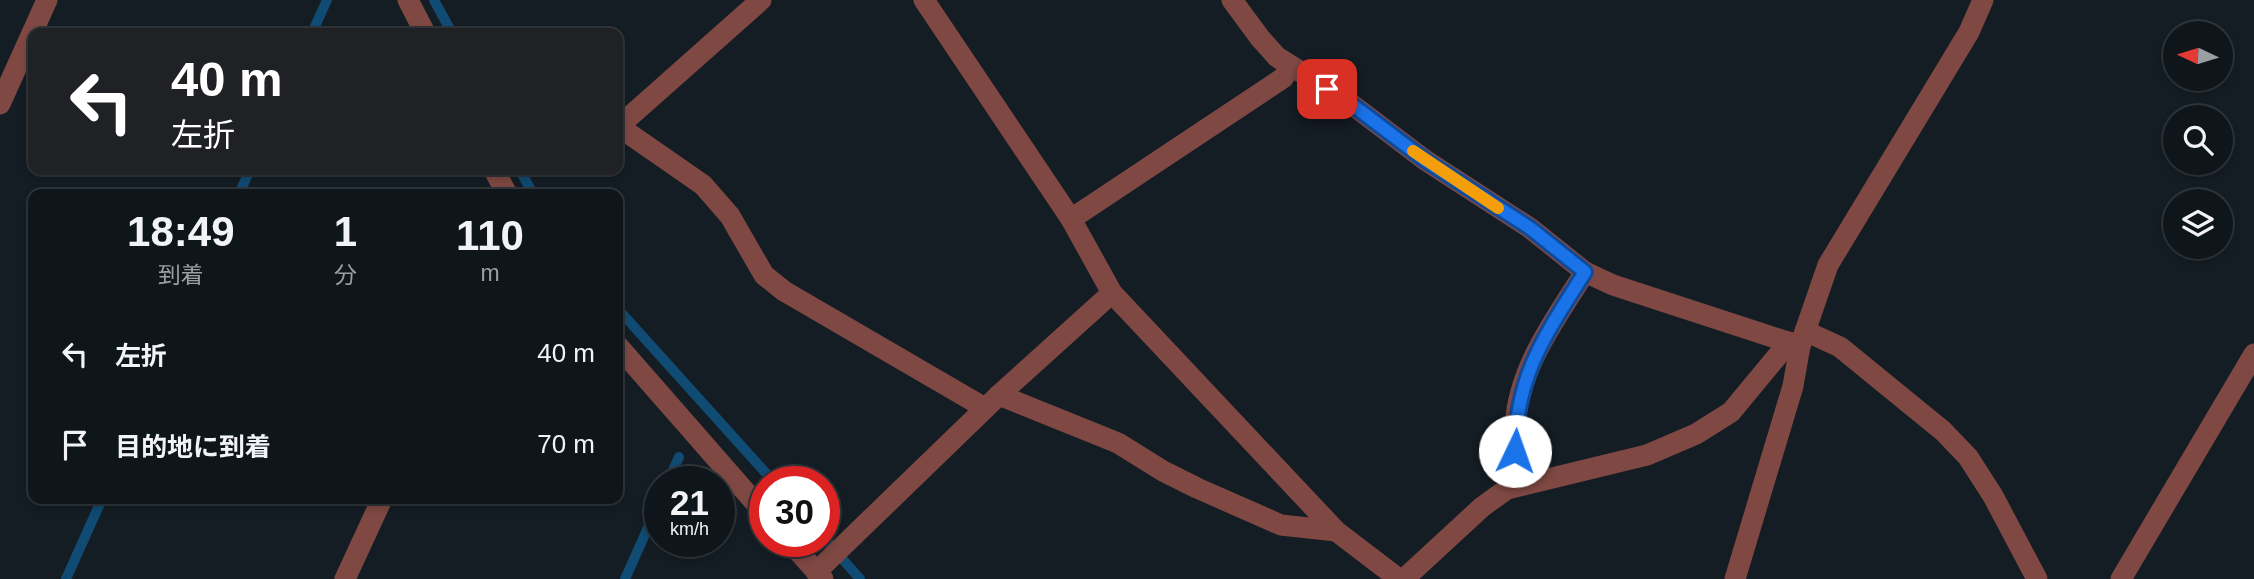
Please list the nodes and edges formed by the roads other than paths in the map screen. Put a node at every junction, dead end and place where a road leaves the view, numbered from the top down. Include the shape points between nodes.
1 (47, 0) edge
2 (408, 0) edge
3 (761, 0) edge
4 (924, 0) edge
5 (1232, 0) edge
6 (1983, 0) edge
7 (34, 28) edge
8 (422, 28) edge
9 (28, 42) edge
10 (1291, 67) junction
11 (0, 104) edge
12 (623, 122) edge
13 (623, 129) edge
14 (1071, 219) junction
15 (1585, 272) junction
16 (1112, 293) junction
17 (1798, 340) junction
18 (623, 352) edge
19 (2254, 354) edge
20 (992, 402) junction
21 (1518, 486) junction
22 (749, 496) edge
23 (380, 504) edge
24 (1336, 531) junction
25 (803, 557) edge
26 (819, 575) edge
27 (345, 579) edge
28 (1402, 579) edge
29 (1735, 579) edge
30 (2037, 579) edge
31 (2121, 579) edge

1 - 7 street
2 - 8 street
3 - 12 street
4 - 14 street
5 - 10 street via 1260,38
6 - 17 street via 1969,32 1828,265
9 - 11 street
10 - 14 street via 1283,78
10 - 15 street via 1530,228
13 - 20 street via 703,185 730,216 764,275 785,291
14 - 16 street
15 - 17 street via 1612,285
15 - 21 street via 1528,368 1515,425
16 - 20 street
16 - 24 street
17 - 21 street via 1731,412 1696,433 1647,455
17 - 29 street via 1793,386
17 - 30 street via 1840,347 1943,431 1968,457 1993,496
18 - 22 street
19 - 31 street
20 - 24 street via 1118,443 1185,482 1281,524
20 - 26 street
21 - 28 street via 1482,507
23 - 27 street
24 - 28 street
25 - 26 street

